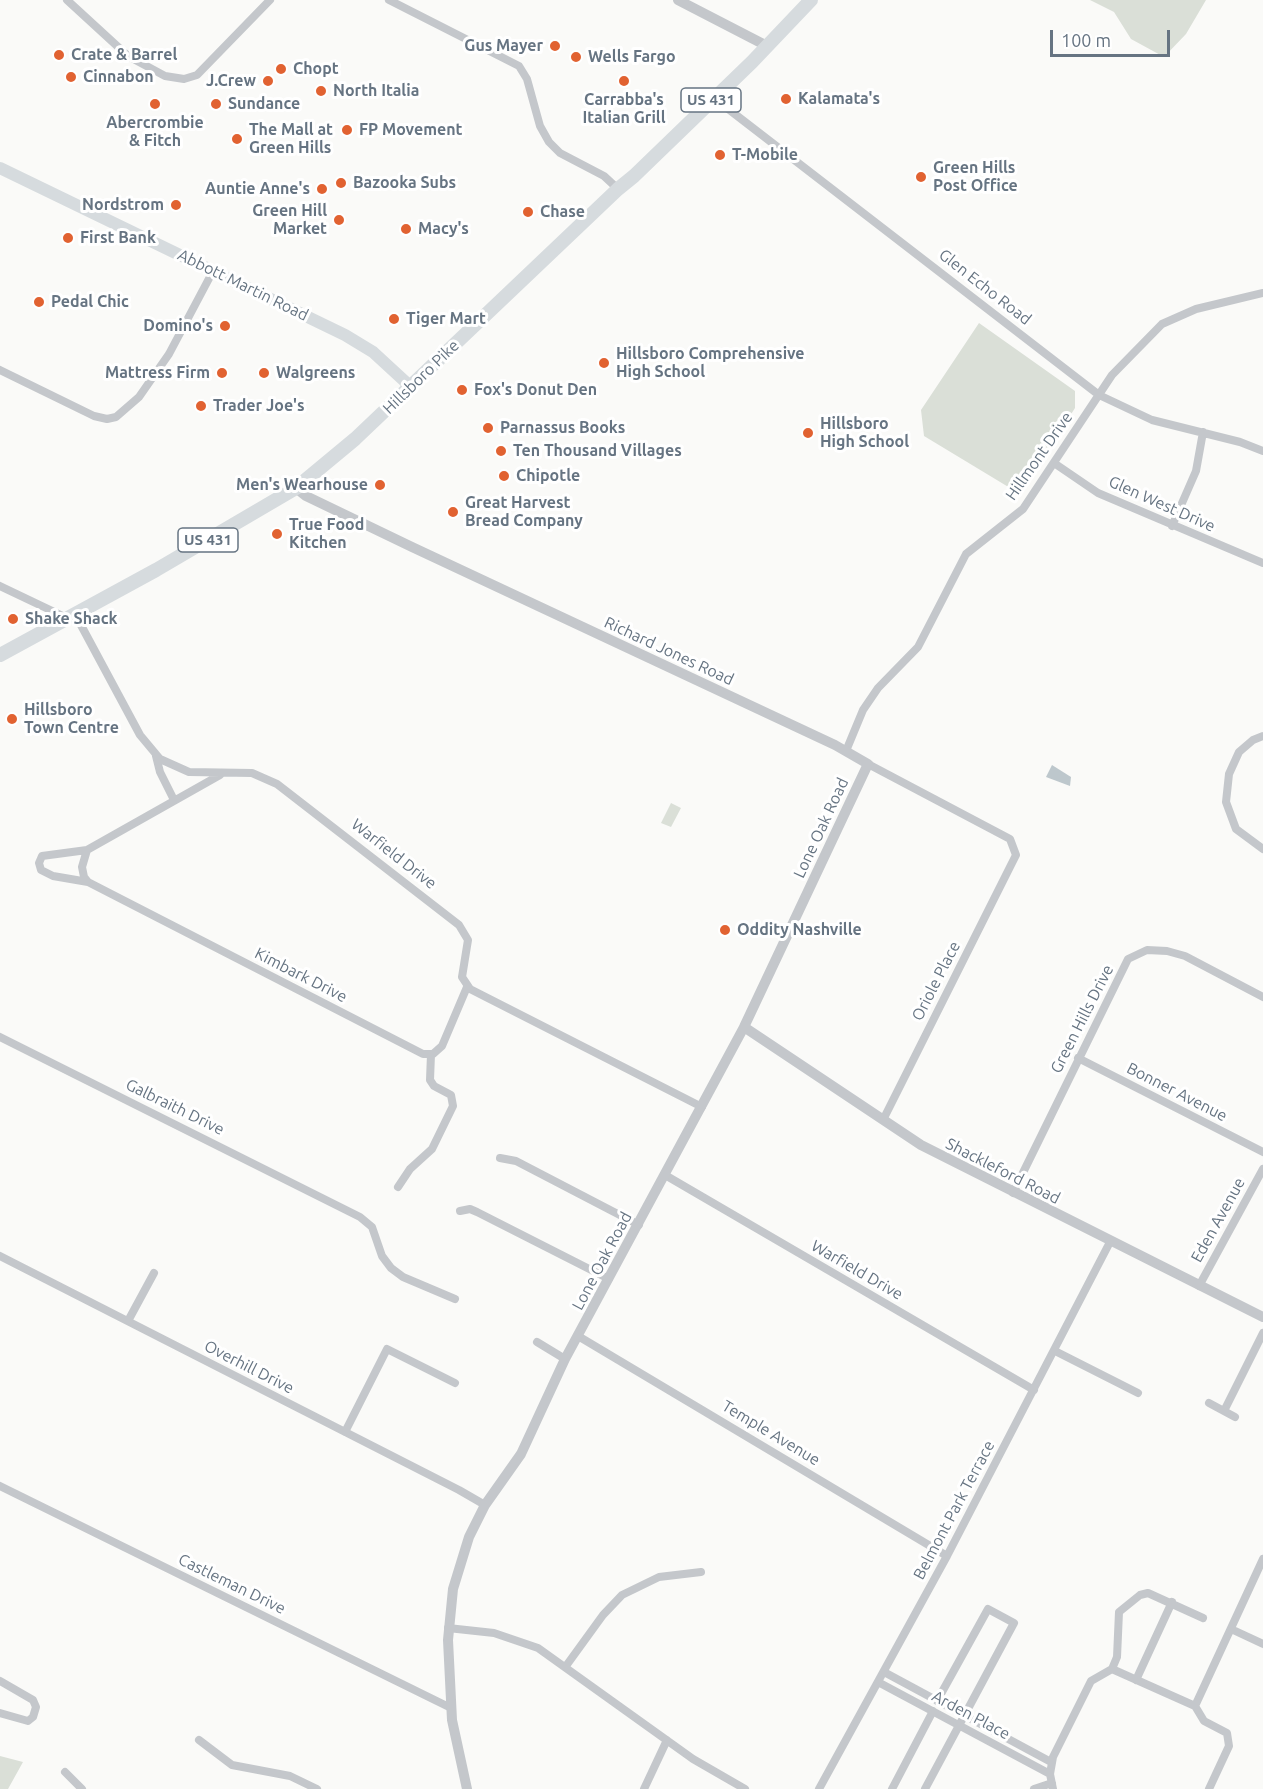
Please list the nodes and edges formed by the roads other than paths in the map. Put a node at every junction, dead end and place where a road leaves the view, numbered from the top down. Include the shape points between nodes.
1 (67, 0) edge
2 (270, 0) edge
3 (389, 0) edge
4 (678, 0) edge
5 (811, 0) edge
6 (767, 46) junction
7 (714, 98) junction
8 (0, 168) edge
9 (618, 189) junction
10 (213, 271) junction
11 (1263, 293) edge
12 (0, 370) edge
13 (411, 387) junction
14 (1098, 394) junction
15 (1203, 432) junction
16 (1263, 451) edge
17 (1054, 463) junction
18 (296, 488) junction
19 (1172, 526) junction
20 (1263, 563) edge
21 (0, 586) edge
22 (71, 616) junction
23 (0, 655) edge
24 (1263, 736) edge
25 (846, 751) junction
26 (156, 755) junction
27 (868, 764) junction
28 (222, 774) junction
29 (174, 800) junction
30 (1263, 849) edge
31 (87, 850) junction
32 (1016, 855) joint
33 (88, 882) junction
34 (467, 987) junction
35 (1263, 997) edge
36 (744, 1027) junction
37 (0, 1037) edge
38 (431, 1054) junction
39 (1078, 1058) junction
40 (702, 1107) junction
41 (883, 1120) junction
42 (1263, 1152) edge
43 (500, 1158) dead end
44 (1263, 1169) edge
45 (665, 1175) junction
46 (398, 1187) dead end
47 (1013, 1193) junction
48 (460, 1211) dead end
49 (639, 1226) junction
50 (1110, 1242) junction
51 (0, 1256) edge
52 (154, 1273) dead end
53 (609, 1279) junction
54 (1199, 1286) junction
55 (455, 1299) dead end
56 (1263, 1317) edge
57 (128, 1322) junction
58 (1263, 1333) edge
59 (578, 1336) junction
60 (537, 1342) dead end
61 (1055, 1350) junction
62 (565, 1359) junction
63 (455, 1383) dead end
64 (1034, 1390) junction
65 (1138, 1393) dead end
66 (1209, 1403) dead end
67 (1224, 1411) junction
68 (1235, 1417) dead end
69 (345, 1432) junction
70 (0, 1486) edge
71 (485, 1505) junction
72 (947, 1556) junction
73 (1263, 1559) edge
74 (701, 1572) dead end
75 (1172, 1602) junction
76 (1203, 1618) dead end
77 (448, 1628) junction
78 (1232, 1629) junction
79 (1263, 1644) edge
80 (566, 1666) junction
81 (1112, 1669) junction
82 (884, 1672) junction
83 (1136, 1680) junction
84 (0, 1681) edge
85 (878, 1682) junction
86 (937, 1701) junction
87 (1194, 1706) junction
88 (451, 1708) junction
89 (933, 1711) junction
90 (0, 1713) edge
91 (964, 1716) junction
92 (959, 1725) junction
93 (199, 1740) dead end
94 (667, 1740) junction
95 (1051, 1762) junction
96 (65, 1772) dead end
97 (1052, 1782) edge
98 (82, 1789) edge
99 (317, 1789) edge
100 (467, 1789) edge
101 (644, 1789) edge
102 (745, 1789) edge
103 (819, 1789) edge
104 (892, 1789) edge
105 (925, 1789) edge
106 (1034, 1789) edge
107 (1209, 1789) edge

1 - 2 street via 128,56 165,76 184,79 197,75
3 - 9 street via 519,66 549,142
4 - 6 street
5 - 6 main road, Hillsboro Pike / US 431
6 - 7 main road, Hillsboro Pike / US 431
7 - 9 main road, Hillsboro Pike / US 431
7 - 14 street, Glen Echo Road
8 - 10 main road, Abbott Martin Road
9 - 13 main road, Hillsboro Pike / US 431
10 - 12 street via 169,354 139,397 116,417 94,416
10 - 13 main road, Abbott Martin Road via 345,335 373,352
11 - 14 street, Hillmont Drive via 1196,309 1162,324
13 - 18 main road, Hillsboro Pike / US 431
14 - 15 street, Glen Echo Road via 1152,420
14 - 17 street, Hillmont Drive
15 - 16 street, Glen Echo Road
15 - 19 street via 1196,471
17 - 19 street, Glen West Drive via 1098,493
17 - 25 street, Hillmont Drive via 1023,509 966,554 918,647 878,688
18 - 22 main road, Hillsboro Pike / US 431
18 - 25 street, Richard Jones Road via 412,547
19 - 20 street, Glen West Drive
21 - 22 street
22 - 23 main road, Hillsboro Pike / US 431
22 - 26 street, Warfield Drive via 140,735
24 - 30 street via 1239,752 1229,774 1226,802 1236,829
25 - 27 street, Richard Jones Road
26 - 28 street, Warfield Drive via 189,772
26 - 29 street
27 - 32 street, Richard Jones Road via 1010,838
27 - 36 street, Lone Oak Road
28 - 29 street, Kimbark Drive
28 - 34 street, Warfield Drive via 252,773 277,784 456,921 467,937 461,973
29 - 31 street, Kimbark Drive
31 - 33 street via 82,872
31 - 33 street, Kimbark Drive via 45,855 39,863 49,874
32 - 41 street, Oriole Place
33 - 38 street, Kimbark Drive via 410,1048
34 - 38 street via 444,1042
34 - 40 street
35 - 39 street, Green Hills Drive via 1185,956 1147,950 1128,959
36 - 40 street, Lone Oak Road
36 - 41 street, Shackleford Road
37 - 55 street, Galbraith Drive via 360,1217 372,1227 382,1256 391,1268
38 - 46 street via 430,1080 451,1095 453,1106 432,1149
39 - 42 street, Bonner Avenue
39 - 47 street, Green Hills Drive
40 - 45 street, Lone Oak Road
41 - 47 street, Shackleford Road via 921,1145
43 - 49 street via 516,1161
44 - 54 street, Eden Avenue
45 - 49 street, Lone Oak Road
45 - 64 street, Warfield Drive
47 - 50 street, Shackleford Road
48 - 53 street via 477,1212
49 - 53 street, Lone Oak Road
50 - 54 street, Shackleford Road
50 - 61 street, Belmont Park Terrace
51 - 57 street, Overhill Drive
52 - 57 street
53 - 59 street, Lone Oak Road
54 - 56 street, Shackleford Road
57 - 69 street, Overhill Drive
58 - 67 street
59 - 62 street, Lone Oak Road
59 - 72 street, Temple Avenue
60 - 62 street
61 - 64 street, Belmont Park Terrace
61 - 65 street
62 - 71 street, Lone Oak Road via 521,1454
63 - 69 street via 387,1349
64 - 72 street, Belmont Park Terrace
66 - 67 street
67 - 68 street
69 - 71 street, Overhill Drive
70 - 88 street, Castleman Drive
71 - 77 street, Lone Oak Road via 453,1588
72 - 82 street, Belmont Park Terrace
73 - 78 street
74 - 80 street via 659,1577 622,1595
75 - 76 street
75 - 81 street via 1144,1593 1119,1612 1118,1652
75 - 83 street
77 - 80 street via 512,1638 538,1648
77 - 88 street, Lone Oak Road
78 - 79 street
78 - 87 street
80 - 94 street
81 - 83 street
81 - 95 street via 1091,1681
82 - 85 street, Belmont Park Terrace
82 - 86 street, Arden Place
83 - 87 street
84 - 90 street via 33,1700 36,1707 28,1721
85 - 89 street, Arden Place
85 - 103 street, Belmont Park Terrace
86 - 91 street, Arden Place
86 - 91 street via 988,1609 1014,1623
87 - 107 street via 1204,1721 1229,1736 1229,1746
88 - 100 street, Lone Oak Road
89 - 92 street, Arden Place
89 - 104 street
91 - 92 street
91 - 95 street, Arden Place
92 - 97 street, Arden Place
92 - 105 street
93 - 99 street via 232,1765 290,1776
94 - 101 street
94 - 102 street
95 - 97 street
96 - 98 street
97 - 106 street

